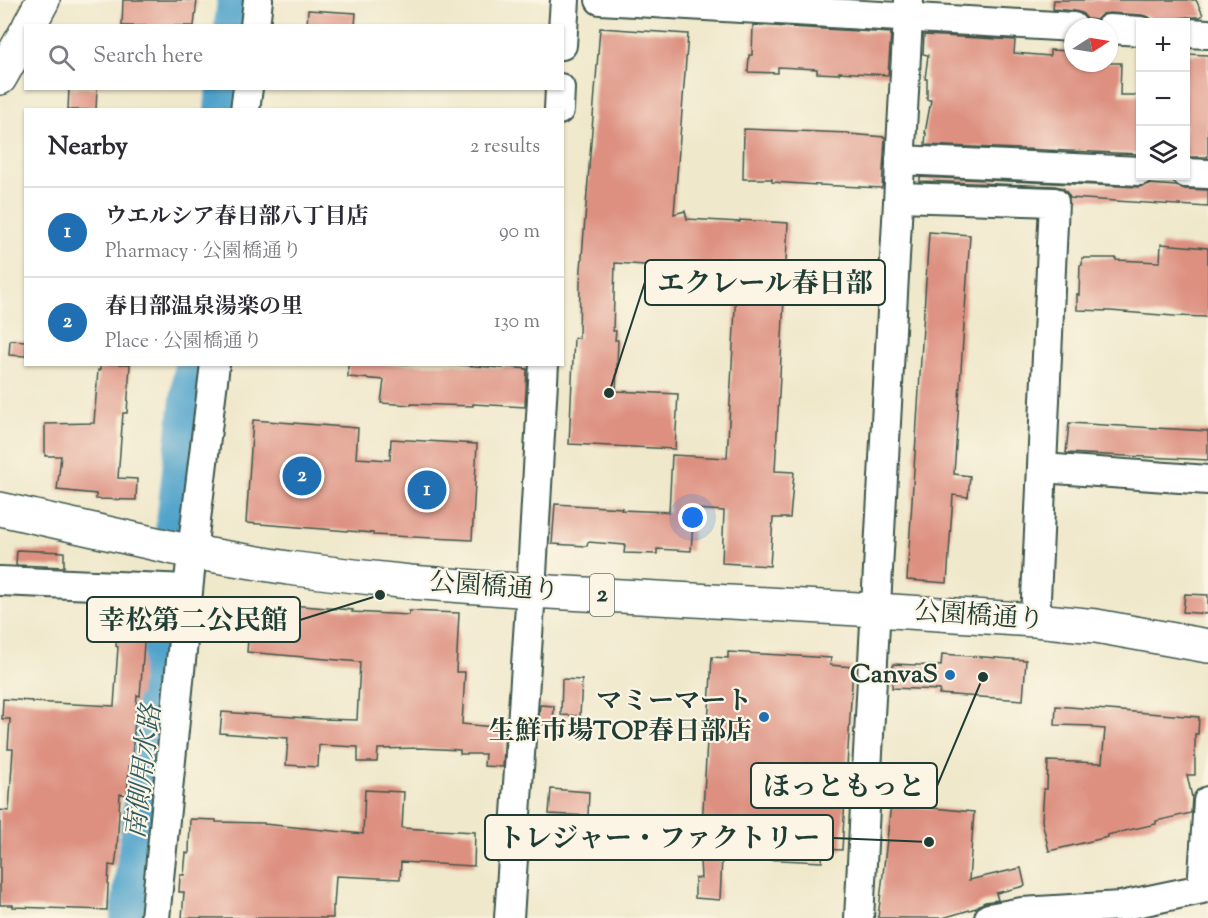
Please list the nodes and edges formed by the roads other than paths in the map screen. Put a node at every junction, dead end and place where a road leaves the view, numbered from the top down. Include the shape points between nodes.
1 (43, 0) edge
2 (258, 0) edge
3 (565, 0) edge
4 (600, 0) edge
5 (785, 6) edge
6 (909, 9) edge
7 (30, 24) edge
8 (255, 24) edge
9 (563, 24) edge
10 (1064, 26) edge
11 (1118, 30) edge
12 (1136, 31) edge
13 (1190, 33) edge
14 (1208, 34) edge
15 (24, 36) edge
16 (0, 78) edge
17 (248, 90) edge
18 (560, 90) edge
19 (245, 108) edge
20 (559, 108) edge
21 (900, 160) junction
22 (1136, 171) edge
23 (1190, 173) edge
24 (1208, 174) edge
25 (899, 197) junction
26 (215, 366) edge
27 (544, 366) edge
28 (1042, 468) junction
29 (1208, 480) edge
30 (0, 509) edge
31 (192, 552) junction
32 (0, 581) edge
33 (188, 589) junction
34 (531, 591) junction
35 (876, 610) junction
36 (1035, 620) junction
37 (1208, 646) edge
38 (1208, 801) edge
39 (155, 918) edge
40 (509, 918) edge
41 (859, 918) edge
42 (989, 918) edge

1 - 7 main road
2 - 8 street
3 - 9 street
4 - 5 street
5 - 6 street
6 - 10 street
6 - 21 street
11 - 12 street
13 - 14 street
15 - 16 main road
17 - 19 street
18 - 20 street
21 - 22 street
21 - 25 street
23 - 24 street
25 - 28 street via 1054,202
25 - 35 street
26 - 31 street
27 - 34 street
28 - 29 street
28 - 36 street
30 - 31 main road, 公園橋通り / 2
31 - 33 street
31 - 34 main road, 公園橋通り / 2 via 354,576
32 - 33 street
33 - 39 street
34 - 35 main road, 公園橋通り / 2
34 - 40 street
35 - 36 main road, 公園橋通り / 2
35 - 41 street
36 - 37 main road, 公園橋通り / 2 via 1096,626
38 - 42 street via 1202,889 1120,906

